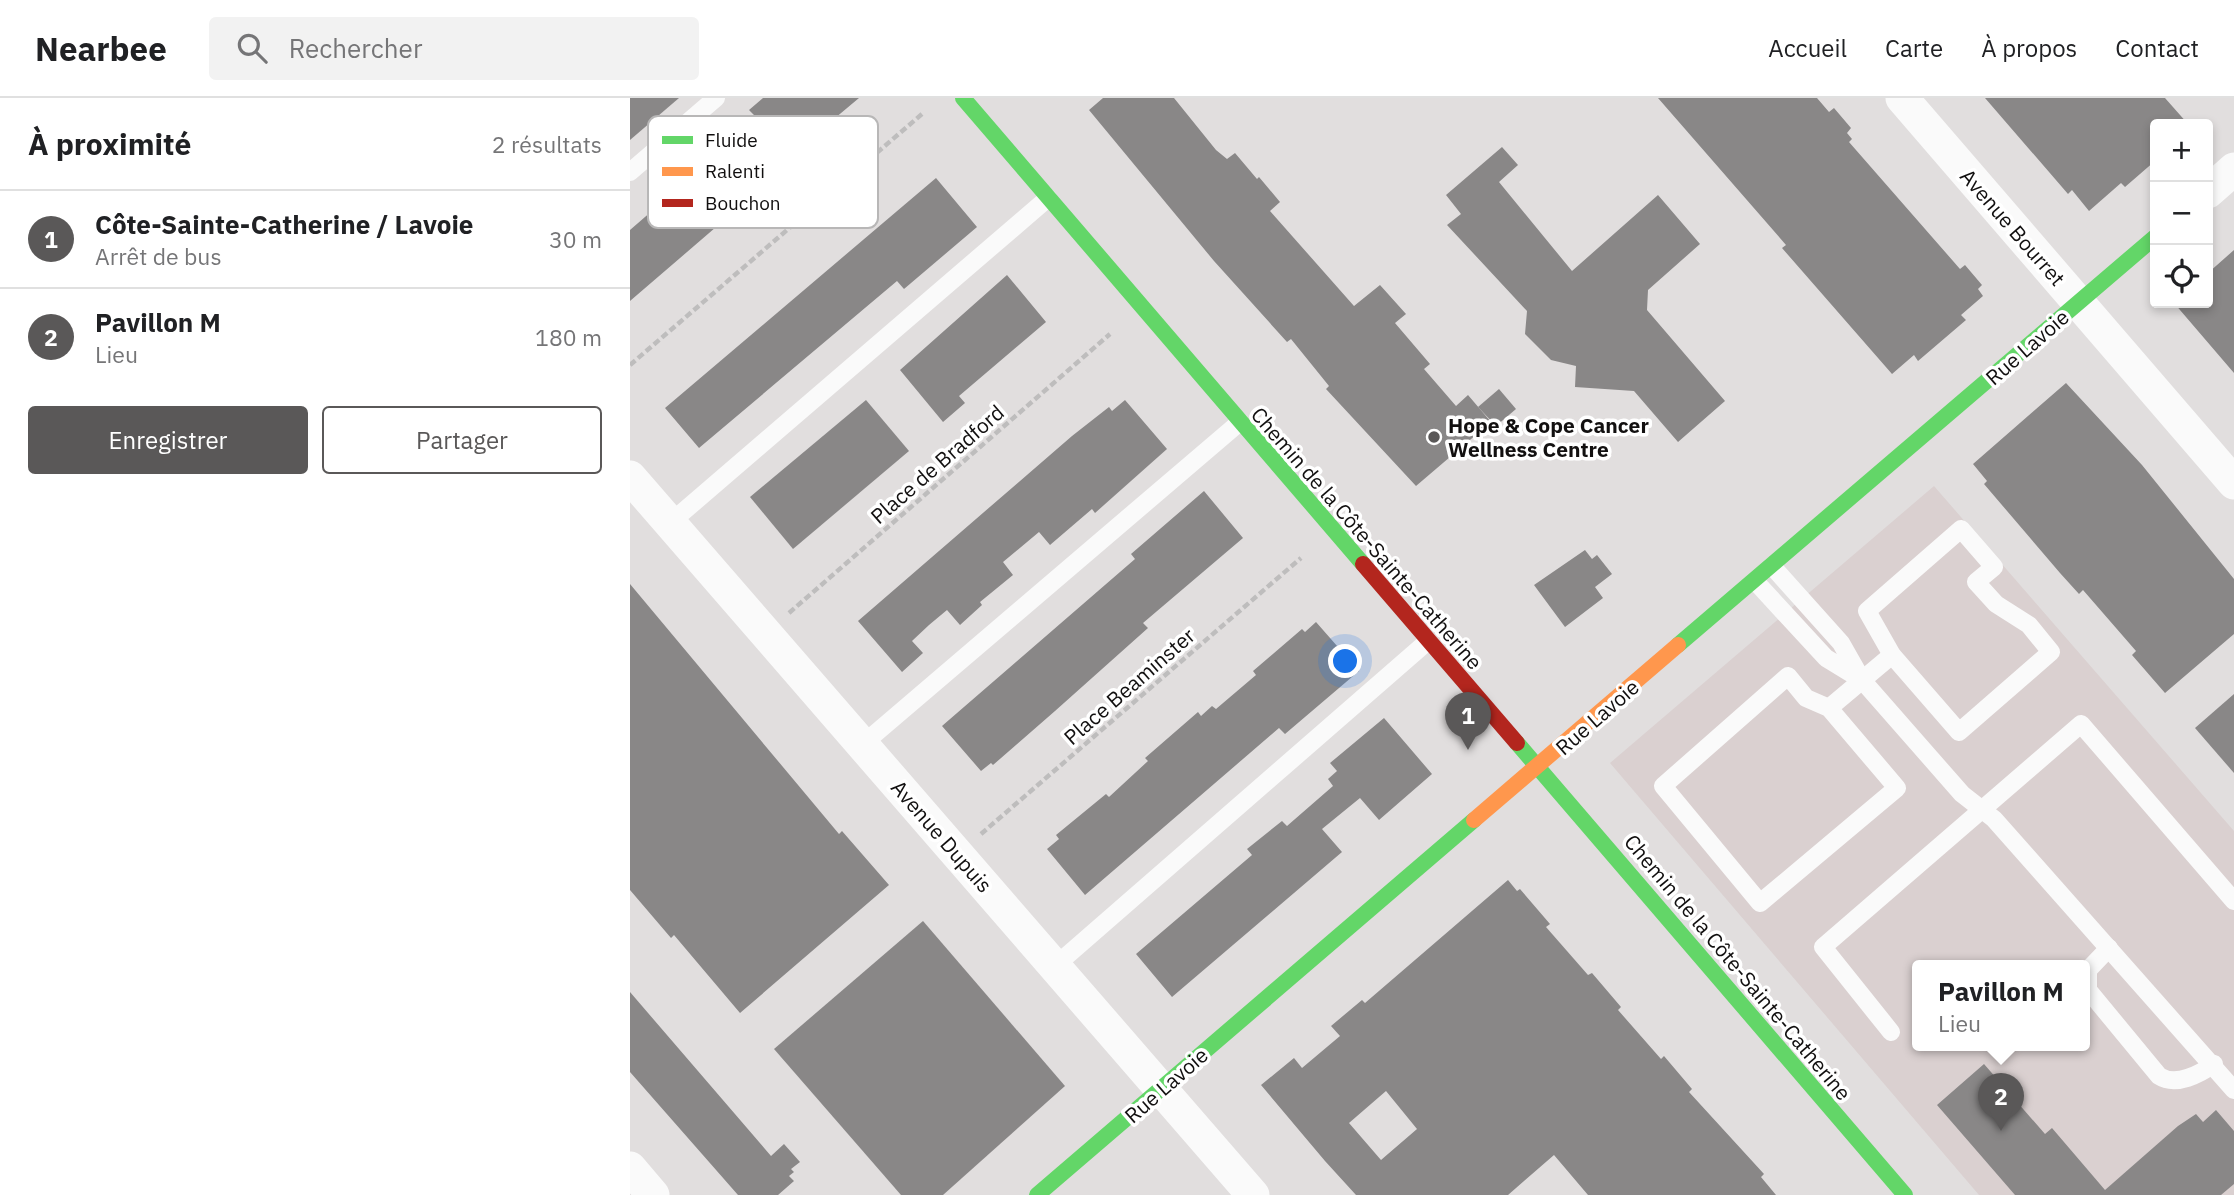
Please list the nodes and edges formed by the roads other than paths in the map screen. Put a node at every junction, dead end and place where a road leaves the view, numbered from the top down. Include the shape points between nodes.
1 (716, 98) edge
2 (963, 98) edge
3 (1902, 98) edge
4 (695, 116) edge
5 (648, 157) edge
6 (2234, 169) edge
7 (630, 172) edge
8 (2213, 188) edge
9 (1048, 198) junction
10 (2150, 241) edge
11 (2078, 302) junction
12 (1240, 422) junction
13 (630, 477) edge
14 (2234, 483) edge
15 (670, 523) junction
16 (1772, 566) junction
17 (1755, 581) junction
18 (1428, 641) junction
19 (1892, 656) junction
20 (1862, 680) junction
21 (1829, 708) junction
22 (863, 744) junction
23 (1538, 767) junction
24 (1981, 809) junction
25 (2234, 901) edge
26 (2109, 948) junction
27 (1055, 966) junction
28 (2090, 968) edge
29 (2090, 992) edge
30 (1891, 1032) dead end
31 (2214, 1064) junction
32 (1160, 1088) junction
33 (2234, 1090) edge
34 (630, 1168) edge
35 (653, 1195) edge
36 (1037, 1195) edge
37 (1253, 1195) edge
38 (1905, 1195) edge

1 - 4 lane
2 - 9 street, Chemin de la Côte-Sainte-Catherine
3 - 11 street, Avenue Bourret
5 - 7 lane
6 - 8 street
9 - 12 street, Chemin de la Côte-Sainte-Catherine
9 - 15 lane
10 - 11 street, Rue Lavoie
11 - 14 street, Avenue Bourret
11 - 16 street, Rue Lavoie
12 - 18 street, Chemin de la Côte-Sainte-Catherine
12 - 22 lane
13 - 15 street, Avenue Dupuis
15 - 22 street, Avenue Dupuis
16 - 17 street, Rue Lavoie
16 - 20 lane via 1841,643
17 - 20 lane via 1826,658
17 - 23 street, Rue Lavoie
18 - 23 street, Chemin de la Côte-Sainte-Catherine
18 - 27 lane
19 - 19 lane via 1959,732 2051,652 2029,625 1996,604 1976,582 1994,567 1961,529 1867,611
19 - 20 lane
20 - 21 lane
20 - 24 lane via 1962,794
21 - 21 lane via 1897,788 1760,903 1663,786 1788,676 1806,698
22 - 27 street, Avenue Dupuis
23 - 32 street, Rue Lavoie
23 - 38 street, Chemin de la Côte-Sainte-Catherine
24 - 25 lane via 2081,724
24 - 26 lane
24 - 30 lane via 1823,947
26 - 28 lane
26 - 31 lane
27 - 32 street, Avenue Dupuis
29 - 31 lane via 2159,1076 2180,1079
31 - 33 lane
32 - 36 street, Rue Lavoie
32 - 37 street, Avenue Dupuis
34 - 35 street

